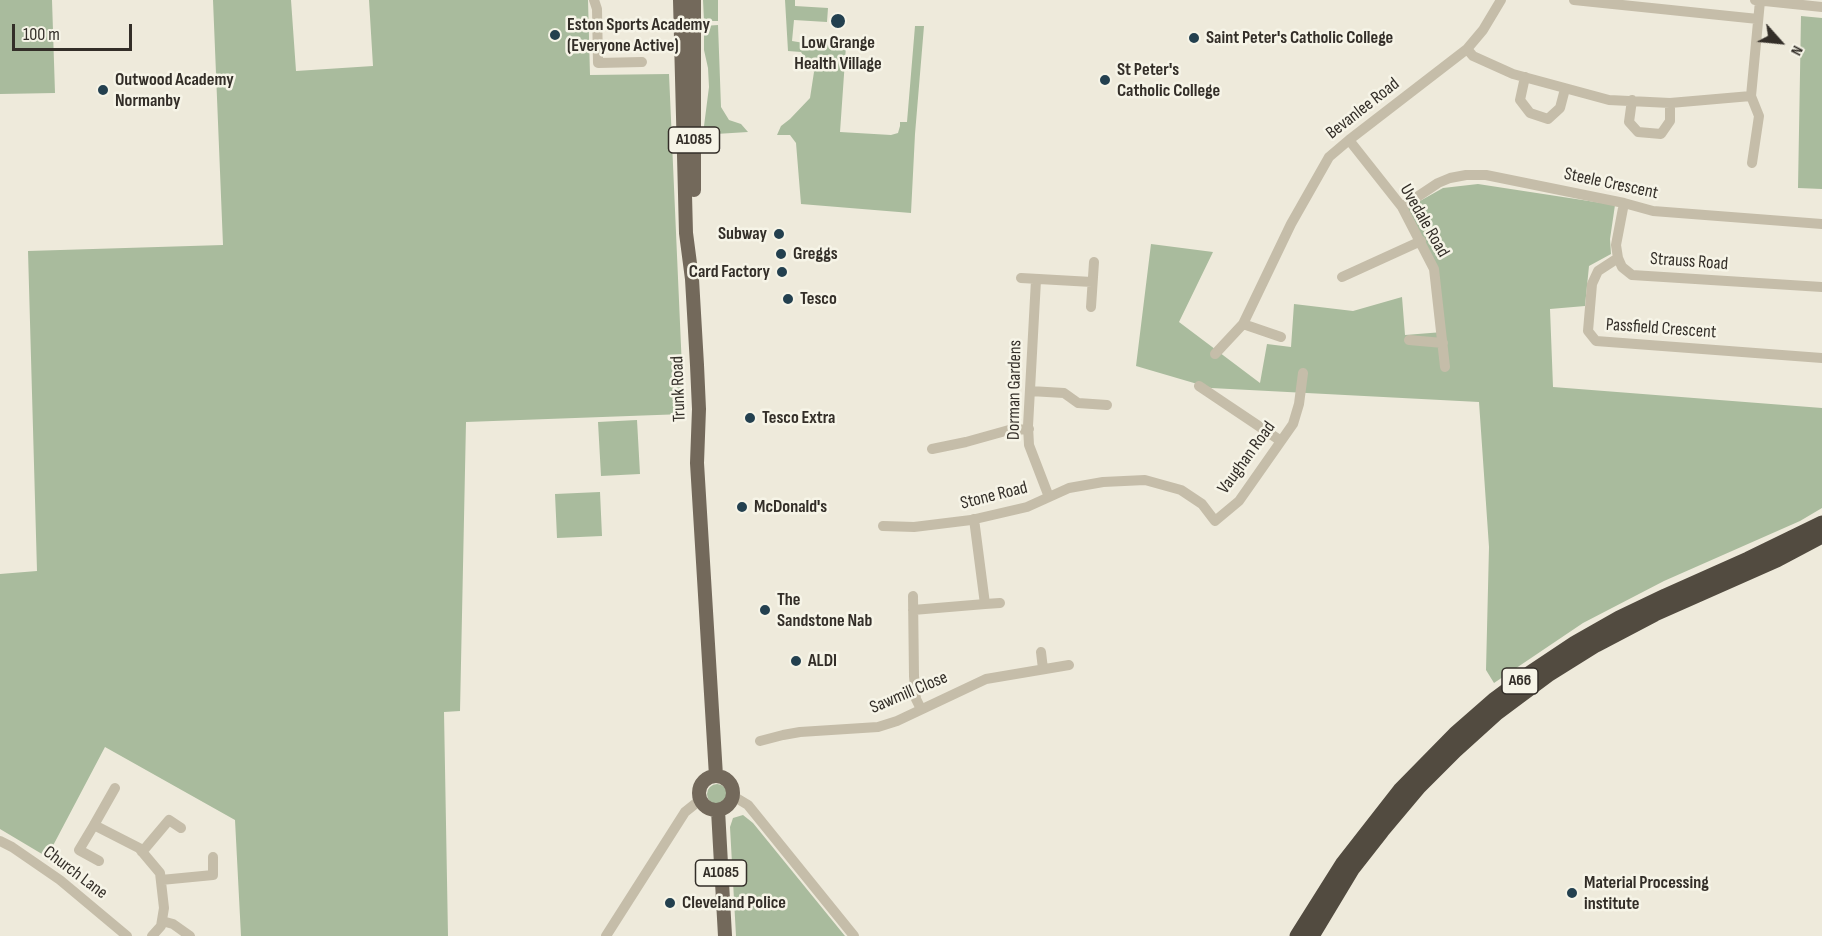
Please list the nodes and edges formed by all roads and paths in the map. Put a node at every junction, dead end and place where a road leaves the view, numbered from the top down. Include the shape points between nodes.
1 (594, 0) edge
2 (680, 0) edge
3 (694, 0) edge
4 (1501, 0) edge
5 (1574, 0) edge
6 (1755, 0) edge
7 (1760, 1) edge
8 (1822, 7) edge
9 (1758, 20) junction
10 (1467, 49) junction
11 (642, 62) dead end
12 (1525, 77) junction
13 (1565, 89) junction
14 (1751, 96) junction
15 (1632, 100) junction
16 (1670, 103) junction
17 (1349, 140) junction
18 (1752, 163) dead end
19 (1624, 203) junction
20 (1402, 207) junction
21 (1822, 224) edge
22 (1421, 241) junction
23 (1618, 258) junction
24 (1094, 262) dead end
25 (1342, 277) dead end
26 (1021, 278) dead end
27 (692, 279) junction
28 (1036, 280) junction
29 (1092, 282) junction
30 (1822, 287) edge
31 (1091, 307) dead end
32 (1243, 324) junction
33 (1281, 338) dead end
34 (1409, 340) dead end
35 (1443, 343) junction
36 (1215, 354) dead end
37 (1822, 358) edge
38 (1445, 367) dead end
39 (1303, 373) dead end
40 (1199, 386) dead end
41 (1030, 391) junction
42 (1107, 405) dead end
43 (1029, 429) junction
44 (1281, 441) junction
45 (932, 448) dead end
46 (1049, 497) junction
47 (974, 519) junction
48 (1215, 521) joint
49 (1822, 522) edge
50 (883, 526) dead end
51 (1822, 536) edge
52 (913, 596) dead end
53 (1000, 603) dead end
54 (985, 604) junction
55 (913, 610) junction
56 (1041, 652) dead end
57 (1069, 665) dead end
58 (1043, 669) junction
59 (921, 709) junction
60 (760, 741) dead end
61 (716, 776) junction
62 (115, 788) dead end
63 (733, 796) junction
64 (700, 800) junction
65 (718, 810) junction
66 (94, 825) junction
67 (181, 828) dead end
68 (0, 841) edge
69 (142, 852) junction
70 (213, 857) dead end
71 (99, 861) dead end
72 (161, 880) junction
73 (162, 921) junction
74 (127, 936) edge
75 (152, 936) edge
76 (190, 936) edge
77 (606, 936) edge
78 (725, 936) edge
79 (854, 936) edge
80 (1297, 936) edge
81 (1312, 936) edge

1 - 11 street via 598,63
2 - 27 main road, Trunk Road / A1085 via 686,233
3 - 27 main road, A1085
4 - 10 street, Bevanlee Road
5 - 9 street
6 - 7 street
7 - 8 street
7 - 9 street
9 - 14 street
10 - 12 street via 1473,56
10 - 17 street, Bevanlee Road
12 - 13 street
12 - 13 street via 1520,100 1530,113 1548,118 1560,108
13 - 15 street via 1609,100
14 - 16 street
14 - 18 street via 1759,116
15 - 16 street
15 - 16 street via 1629,122 1638,132 1661,134 1670,121
17 - 20 street, Uvedale Road
17 - 32 street, Bevanlee Road via 1329,157 1291,224
19 - 20 street, Steele Crescent via 1486,175 1466,175 1438,183
19 - 21 street, Steele Crescent via 1653,211
19 - 23 street via 1616,245
20 - 22 street, Uvedale Road
22 - 25 street
22 - 35 street, Uvedale Road via 1434,269
23 - 30 street, Strauss Road via 1632,275
23 - 37 street, Passfield Crescent via 1598,271 1592,284 1588,332 1596,341
24 - 29 street
26 - 28 street
27 - 61 main road, Trunk Road / A1085 via 699,409 697,463
28 - 29 street
28 - 41 street, Dorman Gardens
29 - 31 street
32 - 33 street
32 - 36 street, Bevanlee Road
34 - 35 street
35 - 38 street, Uvedale Road
39 - 44 street, Vaughan Road via 1293,424
40 - 44 street
41 - 42 street via 1064,393 1078,403
41 - 43 street, Dorman Gardens
43 - 45 street
43 - 46 street, Dorman Gardens via 1029,445
44 - 48 street, Vaughan Road via 1239,501
46 - 47 street, Stone Road via 1027,507
46 - 48 street, Stone Road via 1069,488 1145,480 1181,490 1202,504
47 - 50 street, Stone Road via 914,527
47 - 54 street
49 - 80 highway, A66 via 1619,618 1575,643 1495,699 1400,790 1343,863
51 - 81 highway, A66 via 1596,645 1497,713 1455,750 1382,831 1353,868
52 - 55 street
53 - 54 street
54 - 55 street
55 - 59 street via 916,699
56 - 58 street
57 - 58 street, Sawmill Close
58 - 59 street, Sawmill Close via 986,679
59 - 60 street, Sawmill Close via 878,728 800,732
61 - 63 main road via 729,782
61 - 64 main road via 702,784
62 - 66 street
63 - 65 main road via 728,806
63 - 79 street via 748,805
64 - 65 main road via 707,808
64 - 77 street via 686,813
65 - 78 main road, A1085
66 - 69 street
66 - 71 street via 80,850
67 - 69 street via 169,820
68 - 74 street, Church Lane via 60,880
69 - 72 street via 160,873
70 - 72 street via 213,875
72 - 73 street
73 - 75 street
73 - 76 street

